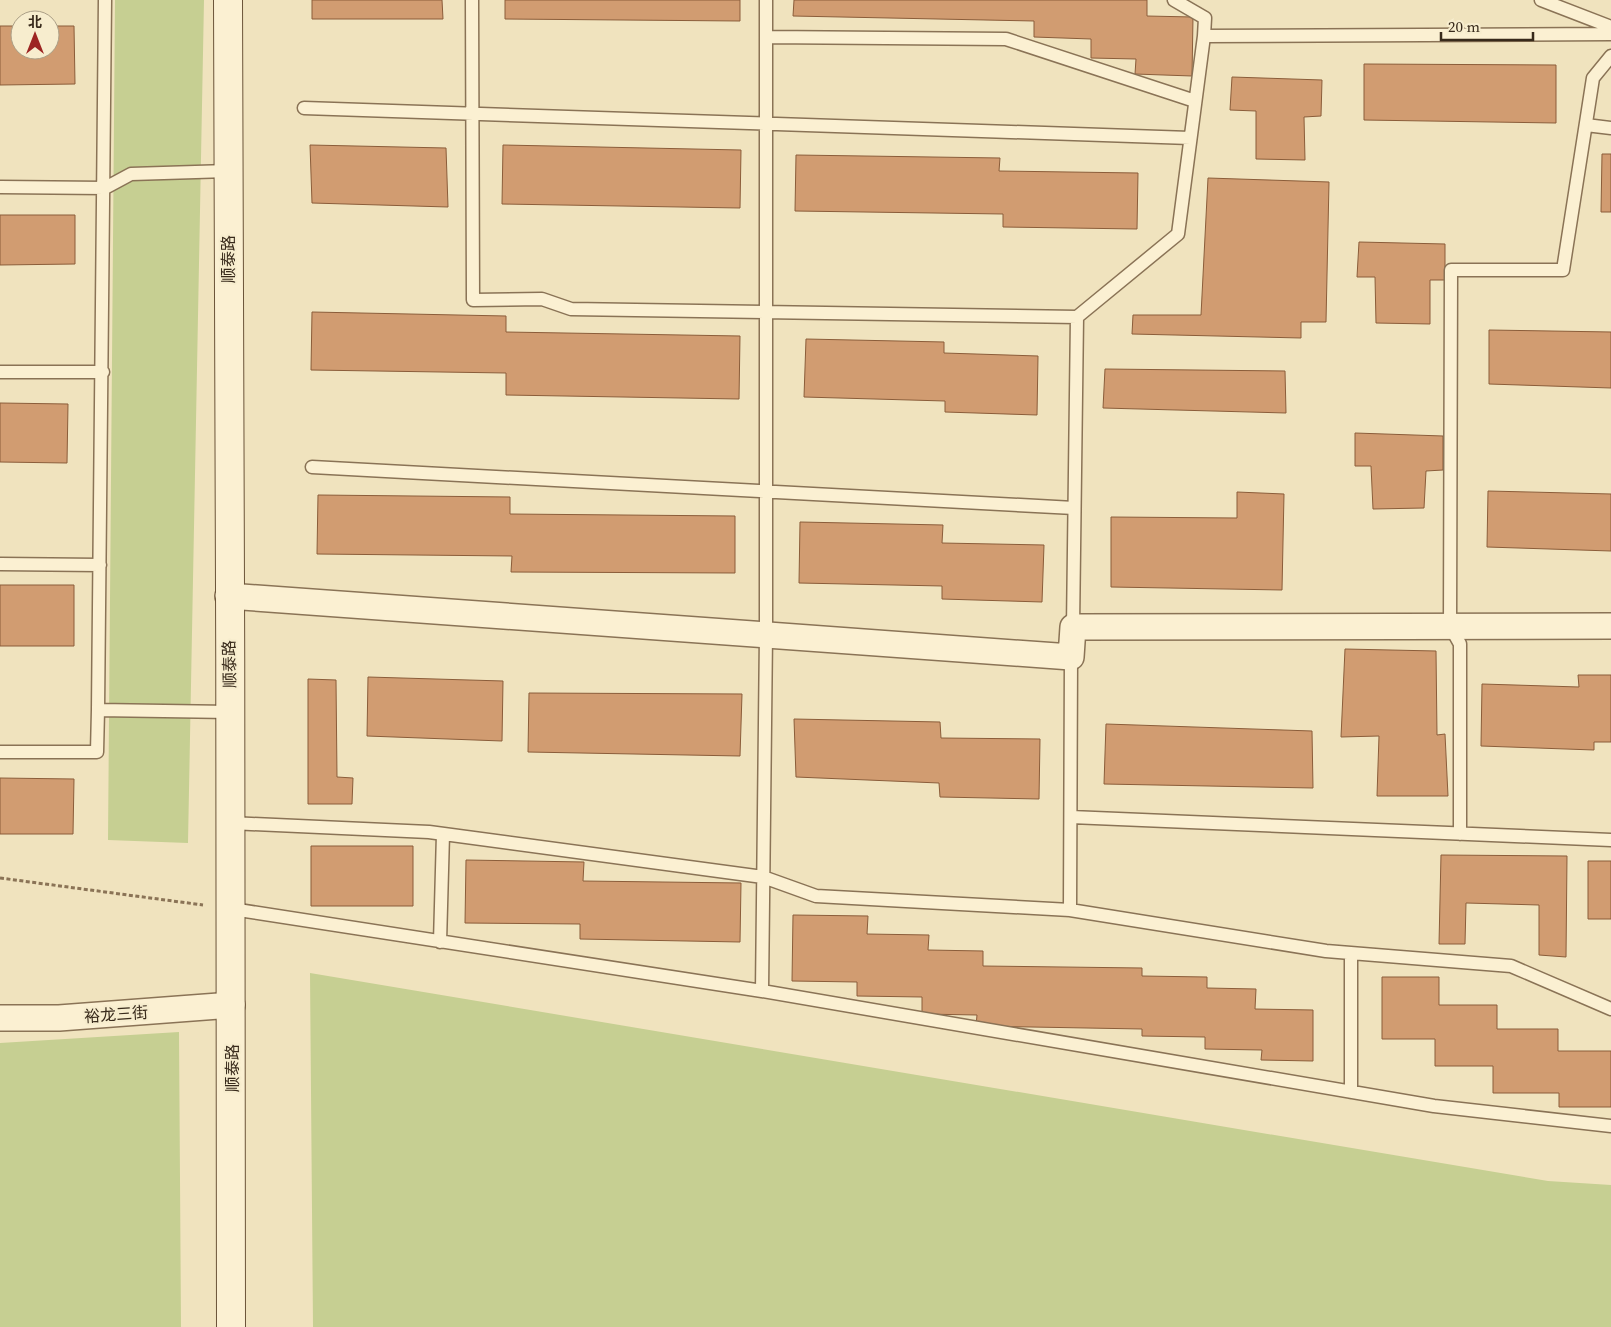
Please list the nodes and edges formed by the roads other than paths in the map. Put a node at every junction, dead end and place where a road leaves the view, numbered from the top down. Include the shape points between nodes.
1 (105, 0) edge
2 (228, 0) edge
3 (472, 0) edge
4 (766, 0) edge
5 (1174, 0) edge
6 (1541, 0) edge
7 (1611, 27) edge
8 (1611, 34) edge
9 (1204, 36) junction
10 (766, 37) junction
11 (1611, 56) edge
12 (1196, 101) junction
13 (304, 108) dead end
14 (473, 114) junction
15 (766, 124) junction
16 (1586, 125) junction
17 (1611, 128) edge
18 (1190, 138) junction
19 (228, 171) junction
20 (0, 187) edge
21 (105, 188) junction
22 (766, 312) junction
23 (1077, 317) junction
24 (0, 372) edge
25 (103, 372) junction
26 (312, 468) dead end
27 (766, 493) junction
28 (1074, 508) junction
29 (0, 564) edge
30 (100, 565) junction
31 (228, 596) junction
32 (1450, 626) junction
33 (1611, 626) edge
34 (1073, 627) junction
35 (766, 634) junction
36 (1071, 657) junction
37 (98, 710) junction
38 (230, 712) junction
39 (0, 752) edge
40 (1071, 817) junction
41 (231, 823) junction
42 (442, 834) junction
43 (1460, 834) junction
44 (1611, 840) edge
45 (764, 877) junction
46 (232, 909) junction
47 (1070, 910) junction
48 (440, 942) junction
49 (1351, 953) junction
50 (762, 991) junction
51 (232, 1005) junction
52 (1611, 1009) edge
53 (0, 1018) edge
54 (1351, 1092) junction
55 (1611, 1126) edge
56 (231, 1327) edge

1 - 21 lane
2 - 19 street, 顺泰路
3 - 14 lane
4 - 10 lane
5 - 9 lane via 1205,18
6 - 7 lane
8 - 9 lane
9 - 12 lane
10 - 12 lane via 1006,39
10 - 15 lane
11 - 16 lane via 1593,78
12 - 18 lane
13 - 14 lane
14 - 15 lane
14 - 22 lane via 473,300 542,299 571,309
15 - 18 lane
15 - 22 lane
16 - 17 lane
16 - 32 lane via 1563,270 1451,270
18 - 23 lane via 1178,234
19 - 21 lane via 131,174
19 - 31 street, 顺泰路
20 - 21 lane
21 - 25 lane
22 - 23 lane
22 - 27 lane
23 - 28 lane
24 - 25 lane
25 - 30 lane
26 - 27 lane
27 - 28 lane
27 - 35 lane
28 - 34 lane
29 - 30 lane
30 - 37 lane
31 - 35 street
31 - 38 street, 顺泰路
32 - 33 street
32 - 34 street
32 - 43 lane via 1460,644
34 - 36 street
35 - 36 street
35 - 45 lane
36 - 40 lane
37 - 38 lane
37 - 39 lane via 97,752
38 - 41 street, 顺泰路
40 - 43 lane
40 - 47 lane
41 - 42 lane
41 - 46 street, 顺泰路
42 - 45 lane
42 - 48 lane
43 - 44 lane
45 - 47 lane via 816,896
45 - 50 lane
46 - 48 lane
46 - 51 street, 顺泰路
47 - 49 lane
48 - 50 lane
49 - 52 lane via 1511,966
49 - 54 lane
50 - 54 lane
51 - 53 street, 裕龙三街 via 59,1018
51 - 56 street, 顺泰路
54 - 55 lane via 1434,1106

